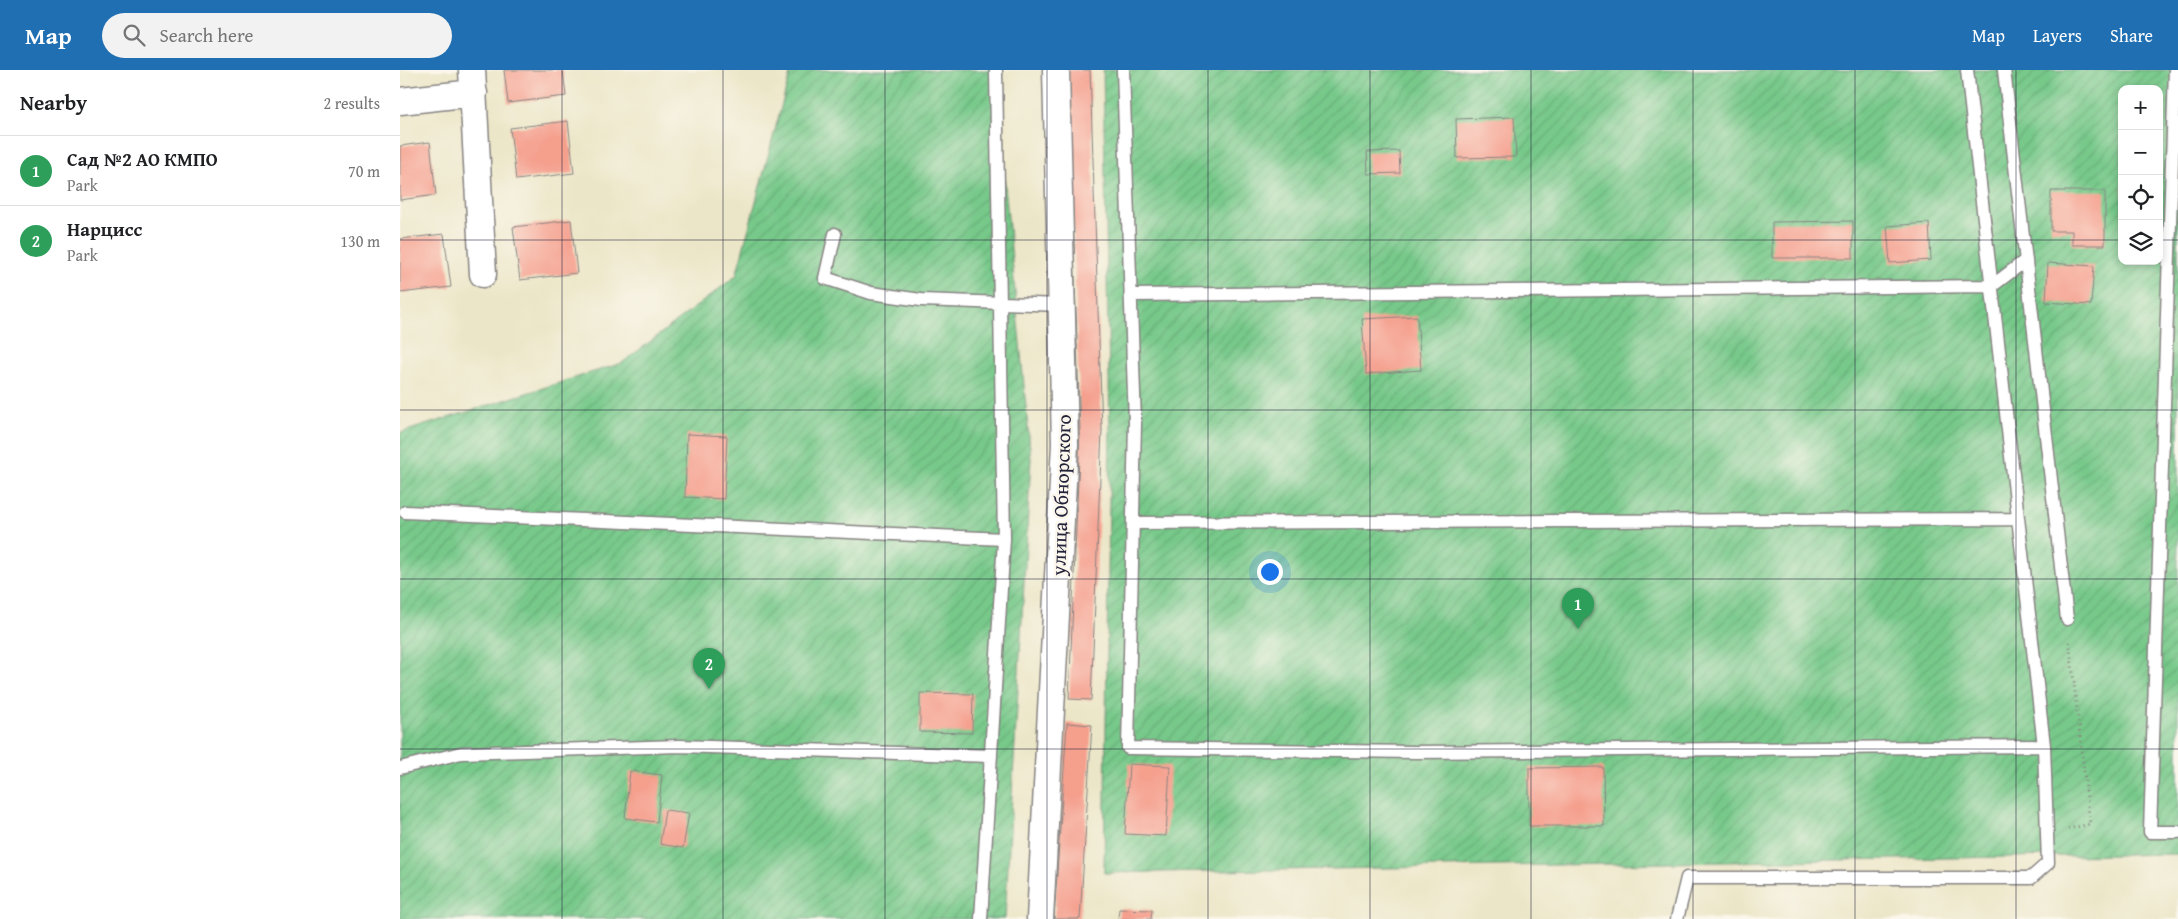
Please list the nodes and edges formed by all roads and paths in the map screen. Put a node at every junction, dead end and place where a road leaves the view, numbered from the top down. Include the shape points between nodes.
1 (1056, 70) edge
2 (1123, 70) edge
3 (1967, 70) edge
4 (2004, 70) edge
5 (2175, 70) edge
6 (996, 71) edge
7 (473, 82) edge
8 (400, 101) edge
9 (835, 234) dead end
10 (2026, 260) junction
11 (483, 274) dead end
12 (1992, 286) junction
13 (1131, 295) junction
14 (1000, 303) junction
15 (1062, 305) junction
16 (405, 512) dead end
17 (2018, 519) junction
18 (1133, 523) junction
19 (1004, 539) junction
20 (2067, 619) joint
21 (2044, 746) junction
22 (991, 756) junction
23 (400, 768) edge
24 (2178, 832) edge
25 (2047, 835) junction
26 (981, 919) edge
27 (1040, 919) edge
28 (1677, 919) edge

1 - 15 street, улица Обнорского
2 - 13 lane
3 - 12 lane
4 - 10 lane
5 - 24 lane via 2150,832
6 - 14 lane
7 - 8 street
7 - 11 street
9 - 14 lane via 825,278 871,293 921,300
10 - 12 lane
10 - 20 lane
12 - 13 lane
12 - 17 lane
13 - 18 lane via 1136,423
14 - 15 lane
14 - 19 lane
15 - 27 street, улица Обнорского via 1065,444
16 - 19 lane
17 - 18 lane
17 - 21 lane
18 - 21 lane via 1128,748 1416,752
19 - 22 lane
20 - 25 path via 2090,824
21 - 25 lane
22 - 23 lane via 679,746 461,753
22 - 26 lane
25 - 28 lane via 2048,863 2031,878 1687,878

